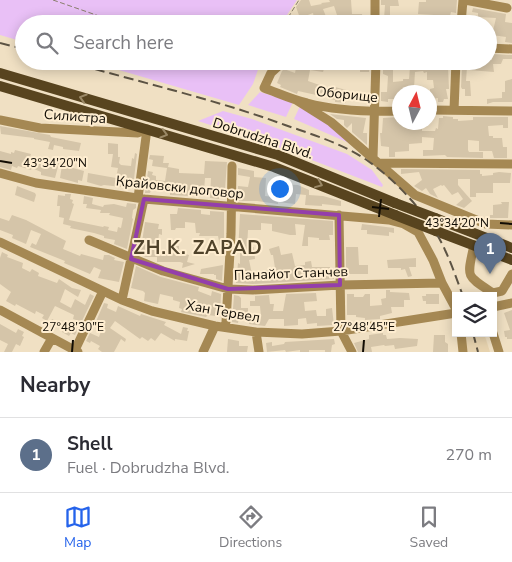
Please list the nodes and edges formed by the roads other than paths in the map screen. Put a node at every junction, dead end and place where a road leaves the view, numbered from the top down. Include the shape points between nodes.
1 (375, 0) edge
2 (464, 0) edge
3 (507, 8) dead end
4 (375, 15) edge
5 (462, 15) edge
6 (497, 48) edge
7 (512, 49) edge
8 (274, 70) edge
9 (376, 70) edge
10 (456, 70) edge
11 (0, 72) edge
12 (0, 86) edge
13 (296, 100) junction
14 (437, 110) edge
15 (454, 110) junction
16 (512, 110) edge
17 (392, 111) edge
18 (374, 112) junction
19 (0, 120) edge
20 (147, 129) junction
21 (375, 160) junction
22 (512, 164) edge
23 (232, 166) dead end
24 (0, 173) edge
25 (141, 198) junction
26 (231, 206) junction
27 (338, 215) junction
28 (392, 217) junction
29 (512, 224) edge
30 (489, 238) junction
31 (89, 240) dead end
32 (0, 242) edge
33 (479, 247) junction
34 (512, 248) edge
35 (131, 259) junction
36 (512, 260) edge
37 (512, 274) edge
38 (442, 283) junction
39 (340, 285) junction
40 (228, 289) junction
41 (103, 291) junction
42 (122, 300) junction
43 (512, 303) edge
44 (497, 306) edge
45 (452, 307) edge
46 (0, 310) edge
47 (452, 312) edge
48 (226, 322) dead end
49 (214, 326) junction
50 (342, 331) junction
51 (256, 332) junction
52 (462, 337) edge
53 (494, 337) edge
54 (52, 338) junction
55 (77, 351) edge
56 (44, 352) edge
57 (203, 352) edge
58 (259, 352) edge
59 (352, 352) edge
60 (464, 352) edge
61 (499, 352) edge

1 - 4 street
2 - 3 street
2 - 5 street
6 - 7 street
8 - 13 street, Оборище via 264,88
9 - 18 street
10 - 15 street
30 -> 11 main road, Dobrudzha Blvd., bridge via 278,154
12 - 20 main road, Dobrudzha Blvd.
13 - 18 street, Оборище via 327,108
13 - 21 street via 332,122
14 - 15 street
15 - 16 street
17 - 18 street, Оборище
18 - 21 street
19 - 20 street, Силистра via 50,128 138,133
20 - 25 street
20 -> 28 main road, Dobrudzha Blvd. via 274,166
21 - 22 street
21 - 29 street via 415,195 486,224
23 - 26 street
24 - 25 street, Крайовски договор via 36,183
25 - 26 street, Крайовски договор
25 - 35 street
26 - 27 street, Крайовски договор
26 - 40 street
27 - 28 street, Крайовски договор
27 - 39 street
28 - 33 main road, Dobrudzha Blvd., bridge
28 - 38 street via 418,232 434,260
30 - 33 main road
30 - 34 main road, Dobrudzha Blvd.
31 - 35 street, Панайот Станчев
32 - 41 street, Хан Тервел
33 - 36 main road, Dobrudzha Blvd.
33 - 37 street via 469,271 472,280 493,293 502,291
35 - 40 street, Панайот Станчев
35 - 42 street
38 - 39 street, Панайот Станчев
38 - 45 street
39 - 40 street, Панайот Станчев
39 - 50 street
40 - 48 street
41 - 42 street, Хан Тервел
41 - 55 street
42 - 49 street, Хан Тервел
43 - 44 street
46 - 54 street
47 - 50 street, Хан Тервел
49 - 51 street, Хан Тервел
49 - 57 street
50 - 51 street, Хан Тервел via 302,334
50 - 59 street
51 - 58 street
52 - 60 street
53 - 61 street
54 - 55 street
54 - 56 street

